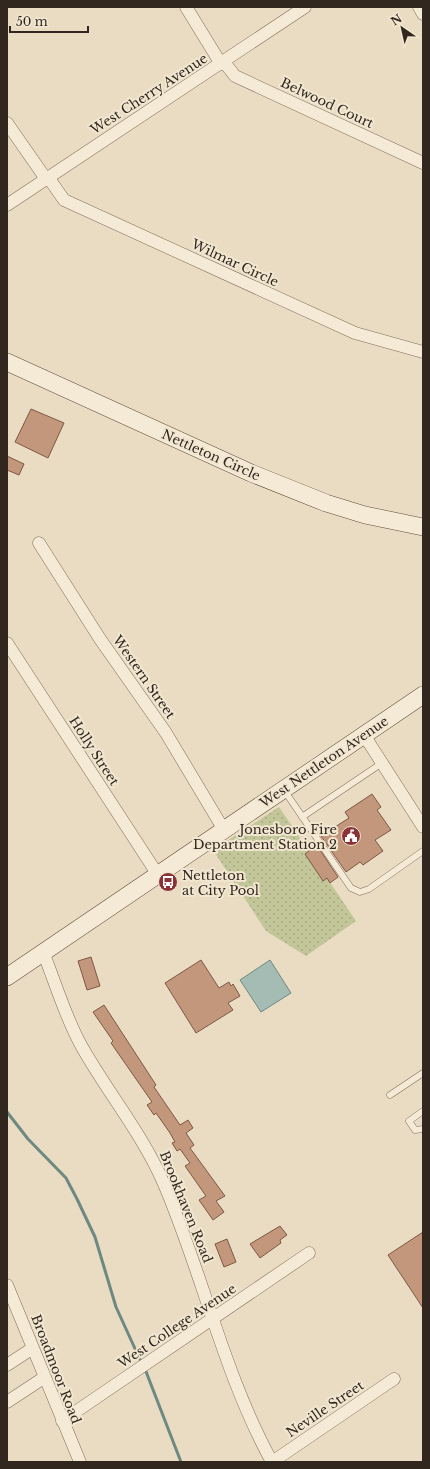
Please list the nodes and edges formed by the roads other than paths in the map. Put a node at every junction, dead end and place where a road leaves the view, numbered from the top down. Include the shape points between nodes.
1 (186, 7) edge
2 (305, 7) edge
3 (419, 7) edge
4 (423, 14) edge
5 (223, 63) junction
6 (7, 123) edge
7 (423, 163) edge
8 (47, 178) junction
9 (7, 204) edge
10 (423, 352) edge
11 (7, 362) edge
12 (423, 527) edge
13 (39, 543) dead end
14 (7, 643) edge
15 (423, 695) edge
16 (364, 735) junction
17 (382, 763) junction
18 (284, 790) junction
19 (302, 817) junction
20 (423, 827) edge
21 (224, 830) junction
22 (423, 851) edge
23 (158, 875) junction
24 (43, 952) junction
25 (7, 977) edge
26 (423, 1073) edge
27 (390, 1095) dead end
28 (423, 1111) edge
29 (423, 1129) edge
30 (309, 1253) dead end
31 (7, 1285) edge
32 (214, 1318) junction
33 (33, 1348) junction
34 (7, 1365) edge
35 (45, 1377) junction
36 (394, 1379) dead end
37 (7, 1402) edge
38 (62, 1421) junction
39 (80, 1462) edge
40 (272, 1462) edge

1 - 5 street, Belwood Court
2 - 5 street, West Cherry Avenue
3 - 4 street
5 - 7 street, Belwood Court via 231,73 241,79
5 - 8 street, West Cherry Avenue
6 - 8 street, Wilmar Circle
8 - 9 street, West Cherry Avenue
8 - 10 street, Wilmar Circle via 64,200 355,333
11 - 12 street, Nettleton Circle via 305,495 365,515
13 - 21 street, Western Street via 100,639 166,733
14 - 23 street, Holly Street
15 - 16 street, West Nettleton Avenue
16 - 17 street
16 - 18 street, West Nettleton Avenue
17 - 19 lane
17 - 20 street
18 - 19 lane
18 - 21 street, West Nettleton Avenue
19 - 22 lane via 351,888 360,892
21 - 23 street, West Nettleton Avenue
23 - 24 street, West Nettleton Avenue
24 - 25 street, West Nettleton Avenue
24 - 32 street, Brookhaven Road via 67,1019 79,1042 155,1163
26 - 27 lane
28 - 29 lane via 409,1121 415,1130
30 - 32 street, West College Avenue
31 - 33 street, Broadmoor Road
32 - 38 street, West College Avenue
32 - 40 street, Brookhaven Road via 252,1424
33 - 34 street
33 - 35 street, Broadmoor Road
35 - 37 street
35 - 38 street, Broadmoor Road
36 - 40 street, Neville Street
38 - 39 street, Broadmoor Road

